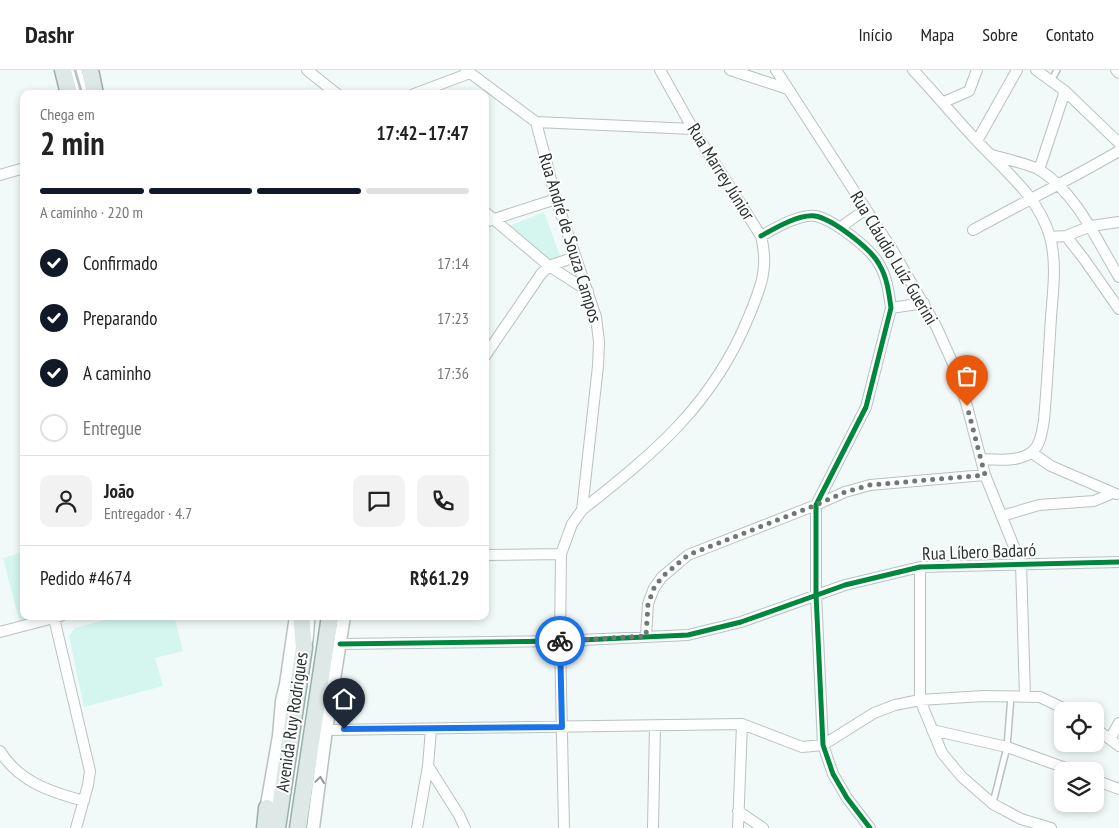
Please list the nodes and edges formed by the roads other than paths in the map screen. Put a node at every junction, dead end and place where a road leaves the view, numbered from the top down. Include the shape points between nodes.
1 (63, 70) edge
2 (71, 70) edge
3 (79, 70) edge
4 (90, 70) edge
5 (307, 70) edge
6 (660, 70) edge
7 (730, 70) edge
8 (776, 70) edge
9 (913, 70) edge
10 (977, 70) edge
11 (1017, 70) edge
12 (1036, 70) edge
13 (1056, 70) edge
14 (1116, 70) edge
15 (468, 72) edge
16 (1119, 73) edge
17 (1051, 82) junction
18 (788, 89) junction
19 (68, 90) edge
20 (77, 90) edge
21 (85, 90) edge
22 (94, 90) edge
23 (332, 90) edge
24 (424, 90) edge
25 (1065, 92) junction
26 (944, 102) junction
27 (536, 122) junction
28 (693, 129) junction
29 (977, 141) junction
30 (1119, 143) edge
31 (1119, 151) edge
32 (991, 155) junction
33 (20, 169) edge
34 (1039, 170) junction
35 (0, 175) edge
36 (1058, 186) junction
37 (1031, 198) junction
38 (556, 199) junction
39 (866, 208) junction
40 (489, 221) edge
41 (1119, 222) edge
42 (1091, 226) junction
43 (841, 227) junction
44 (973, 230) dead end
45 (761, 236) junction
46 (1066, 236) junction
47 (1050, 237) junction
48 (893, 251) junction
49 (575, 257) junction
50 (878, 262) junction
51 (549, 266) junction
52 (1119, 277) edge
53 (588, 291) junction
54 (924, 303) junction
55 (892, 308) junction
56 (1119, 309) edge
57 (489, 350) edge
58 (1032, 453) junction
59 (982, 459) junction
60 (985, 475) junction
61 (1116, 494) edge
62 (816, 505) junction
63 (582, 510) junction
64 (1002, 516) junction
65 (561, 554) junction
66 (489, 555) edge
67 (1119, 562) edge
68 (1021, 564) junction
69 (920, 567) junction
70 (816, 594) junction
71 (46, 620) edge
72 (59, 620) edge
73 (295, 620) edge
74 (301, 620) edge
75 (311, 620) edge
76 (329, 620) edge
77 (343, 620) edge
78 (0, 632) edge
79 (646, 636) junction
80 (560, 640) junction
81 (340, 644) junction
82 (1011, 696) junction
83 (1025, 696) junction
84 (920, 700) junction
85 (1054, 704) edge
86 (1119, 723) edge
87 (742, 724) junction
88 (655, 726) junction
89 (562, 727) junction
90 (431, 729) junction
91 (326, 730) junction
92 (932, 730) junction
93 (1104, 735) edge
94 (1110, 739) junction
95 (824, 745) junction
96 (1007, 746) junction
97 (1119, 746) edge
98 (295, 750) dead end
99 (0, 751) edge
100 (1054, 764) edge
101 (428, 766) junction
102 (1104, 783) edge
103 (1119, 789) edge
104 (84, 801) junction
105 (993, 804) junction
106 (267, 808) joint
107 (738, 811) junction
108 (76, 828) edge
109 (263, 828) edge
110 (277, 828) edge
111 (298, 828) edge
112 (313, 828) edge
113 (417, 828) edge
114 (465, 828) edge
115 (564, 828) edge
116 (653, 828) edge
117 (738, 828) edge
118 (763, 828) edge
119 (870, 828) edge
120 (1051, 828) edge

1 - 19 main road
2 - 20 lane
3 - 21 lane
4 - 22 main road
5 - 23 street
6 - 28 street, Rua Marrey Júnior
7 - 18 street
8 - 18 street, Rua Cláudio Luíz Guerini
9 - 26 street
10 - 26 street via 969,91
11 - 29 street
12 - 17 street
13 - 17 lane
14 - 16 street
15 - 24 street
15 - 27 street
17 - 25 street
18 - 39 street, Rua Cláudio Luíz Guerini
25 - 30 street
25 - 34 street
26 - 29 street
27 - 28 street
27 - 38 street, Rua André de Souza Campos
28 - 45 street, Rua Marrey Júnior
29 - 32 street
31 - 36 street
32 - 34 street
32 - 37 street
33 - 35 street
34 - 36 street
36 - 37 street
36 - 42 street
37 - 44 street
37 - 47 street
38 - 40 street
38 - 49 street, Rua André de Souza Campos
39 - 43 street
39 - 48 street, Rua Cláudio Luíz Guerini
40 - 51 street
41 - 42 street
42 - 46 street
42 - 52 street
43 - 45 street via 815,216 796,219
43 - 50 street
45 - 63 street, Rua Marrey Júnior via 765,252 761,286 731,355 709,391 657,448
46 - 47 street
46 - 56 street
47 - 58 street via 1054,282 1044,420 1040,441
48 - 50 street
48 - 54 street, Rua Cláudio Luíz Guerini
49 - 51 street
49 - 53 street, Rua André de Souza Campos
50 - 55 street
51 - 53 street
51 - 57 street
53 - 63 street, Rua André de Souza Campos via 599,342
54 - 55 street
54 - 59 street, Rua Cláudio Luíz Guerini via 954,366
55 - 62 street via 866,407
58 - 59 street via 1022,458
58 - 61 street via 1051,466
59 - 60 street, Rua Cláudio Luíz Guerini
60 - 62 street via 870,485
60 - 64 street, Rua Cláudio Luíz Guerini
61 - 64 street via 1094,501 1039,505
62 - 70 street
62 - 79 street via 681,560 654,588 648,604
63 - 65 street, Rua André de Souza Campos via 572,524
64 - 68 street, Rua Cláudio Luíz Guerini
65 - 66 street
65 - 80 street, Rua André de Souza Campos
67 - 68 street, Rua Líbero Badaró
68 - 69 street, Rua Líbero Badaró
68 - 83 street, Rua Cláudio Luíz Guerini
69 - 70 street, Rua Líbero Badaró
69 - 84 street
70 - 79 street, Rua Líbero Badaró via 741,622 697,633
70 - 95 street
71 - 78 street
72 - 104 street via 90,771
73 - 106 street
74 - 110 main road, Avenida Ruy Rodrigues via 304,647
75 - 98 lane
76 - 111 main road, Avenida Ruy Rodrigues
77 - 81 street
79 - 80 street, Rua Líbero Badaró
80 - 81 street, Rua Líbero Badaró
80 - 89 street, Rua André de Souza Campos
81 - 91 street
82 - 83 street
82 - 84 street
82 - 96 lane
83 - 85 street via 1040,697
84 - 92 street
84 - 95 street via 874,713
86 - 94 street
87 - 88 street
87 - 95 street via 802,747
87 - 107 street
88 - 89 street
88 - 116 street
89 - 90 street
89 - 115 street, Rua André de Souza Campos
90 - 91 street
90 - 101 street
112 -> 91 street
92 - 96 street
92 - 105 street via 950,763
93 - 94 street
94 - 97 street
95 - 119 street via 833,774
96 - 100 street
96 - 105 lane
99 - 104 street via 26,779
101 - 113 street
101 - 114 street
102 - 103 street
104 - 108 street
105 - 120 street via 1022,819
106 - 109 main road
107 - 117 street
107 - 118 street

